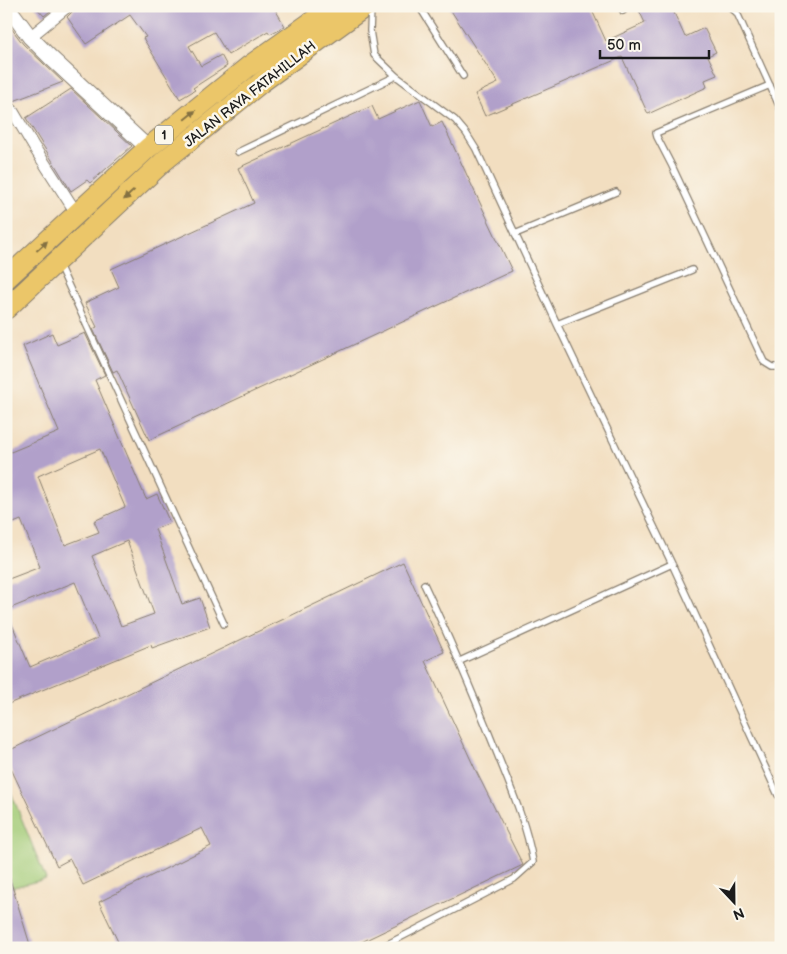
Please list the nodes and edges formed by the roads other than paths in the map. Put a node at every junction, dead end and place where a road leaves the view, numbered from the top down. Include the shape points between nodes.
1 (7, 6) edge
2 (68, 6) edge
3 (334, 6) edge
4 (366, 6) edge
5 (371, 6) edge
6 (419, 6) edge
7 (729, 6) edge
8 (736, 6) edge
9 (737, 13) junction
10 (30, 37) junction
11 (396, 76) junction
12 (463, 76) dead end
13 (770, 85) junction
14 (781, 110) edge
15 (6, 112) edge
16 (148, 148) junction
17 (238, 152) dead end
18 (616, 192) dead end
19 (77, 214) junction
20 (515, 234) junction
21 (58, 261) junction
22 (692, 270) dead end
23 (10, 272) edge
24 (6, 310) edge
25 (557, 324) junction
26 (781, 367) edge
27 (672, 564) junction
28 (424, 584) dead end
29 (224, 624) dead end
30 (460, 661) junction
31 (778, 795) dead end
32 (380, 948) edge

1 - 10 street
2 - 10 street
16 -> 3 highway, JALAN RAYA FATAHILLAH / 1 via 248,67
4 -> 21 highway, JALAN RAYA FATAHILLAH / 1 via 263,81 164,161
5 - 11 lane via 370,31 374,55
6 - 12 lane
7 - 9 lane
8 - 9 lane
9 - 13 lane
10 - 16 street
11 - 17 lane
11 - 20 lane via 443,110 466,133
13 - 14 lane
13 - 26 lane via 656,133 764,362 772,367
15 - 19 street via 12,110
16 - 19 highway, JALAN RAYA FATAHILLAH / 1
18 - 20 lane
23 -> 19 highway, JALAN RAYA FATAHILLAH / 1
20 - 25 lane
21 - 24 highway, JALAN RAYA FATAHILLAH / 1
21 - 29 lane
22 - 25 lane
25 - 27 lane
27 - 30 lane
27 - 31 lane
28 - 30 lane
30 - 32 lane via 514,795 529,837 533,862 514,879

